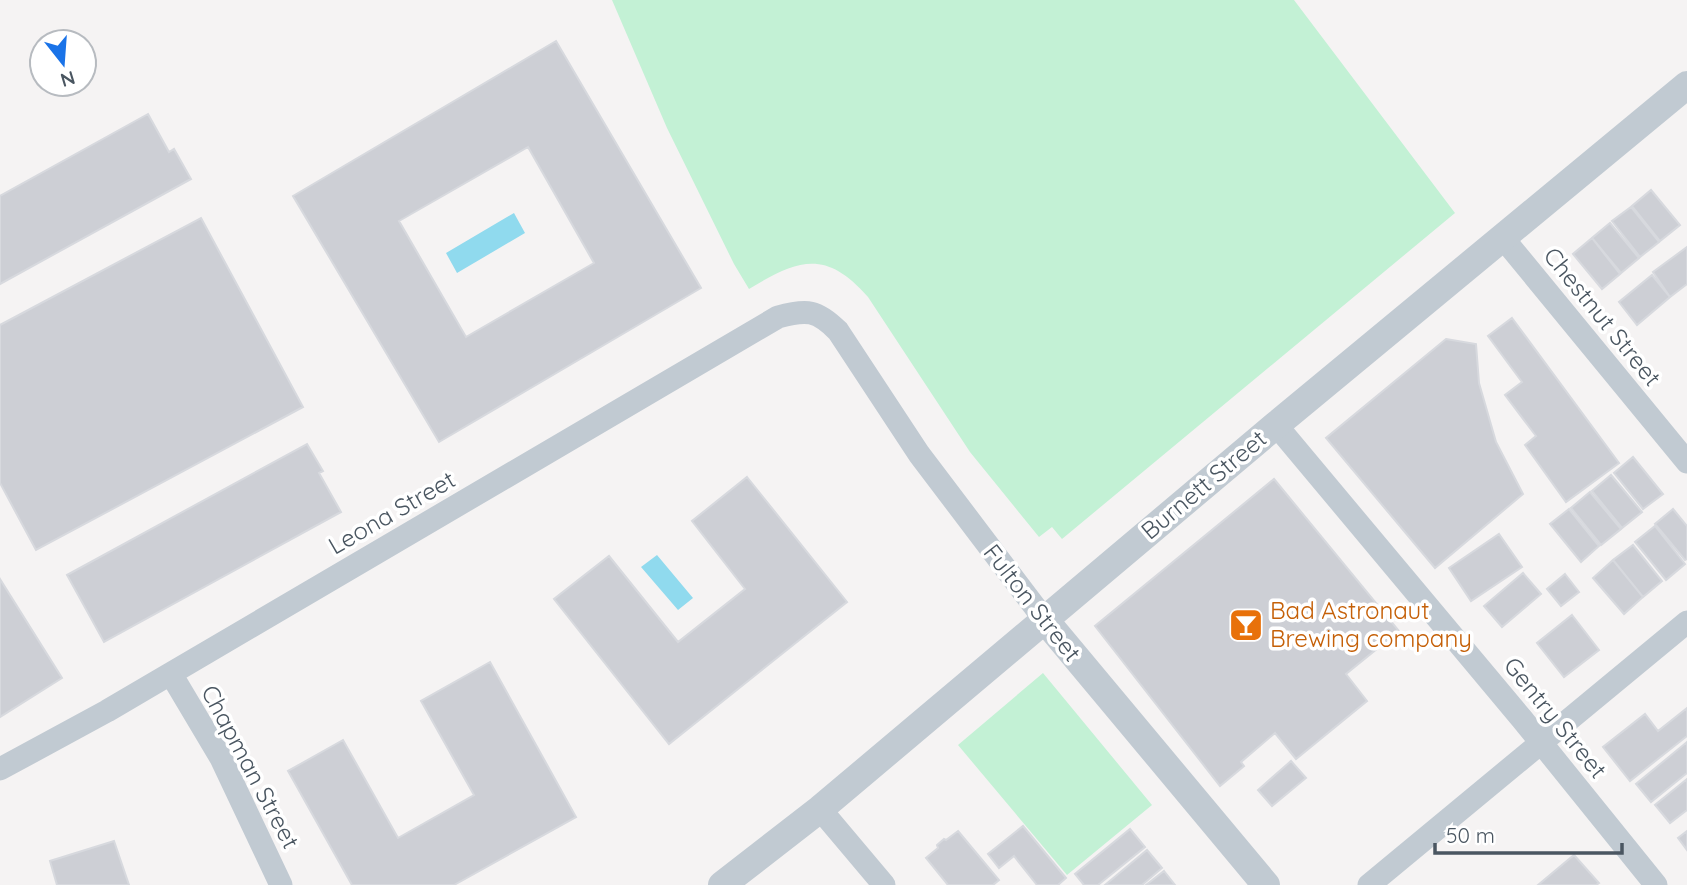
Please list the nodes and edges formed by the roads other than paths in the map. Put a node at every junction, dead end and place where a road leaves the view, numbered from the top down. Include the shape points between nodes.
1 (1687, 85) edge
2 (1503, 238) junction
3 (814, 312) joint
4 (1276, 425) junction
5 (1687, 462) edge
6 (1044, 619) junction
7 (1687, 622) edge
8 (171, 674) junction
9 (1542, 743) junction
10 (0, 769) edge
11 (820, 809) junction
12 (281, 885) edge
13 (722, 885) edge
14 (884, 885) edge
15 (1266, 885) edge
16 (1369, 885) edge
17 (1656, 885) edge

1 - 2 street, Burnett Street
2 - 4 street, Burnett Street
2 - 5 street, Chestnut Street
3 - 6 street, Fulton Street via 838,331 969,524
3 - 8 street, Leona Street via 778,317
4 - 6 street, Burnett Street
4 - 9 street, Gentry Street
6 - 11 street, Burnett Street
6 - 15 street, Fulton Street
7 - 9 street
8 - 10 street, Leona Street
8 - 12 street, Chapman Street via 220,758
9 - 16 street
9 - 17 street, Gentry Street
11 - 13 street, Burnett Street
11 - 14 street

